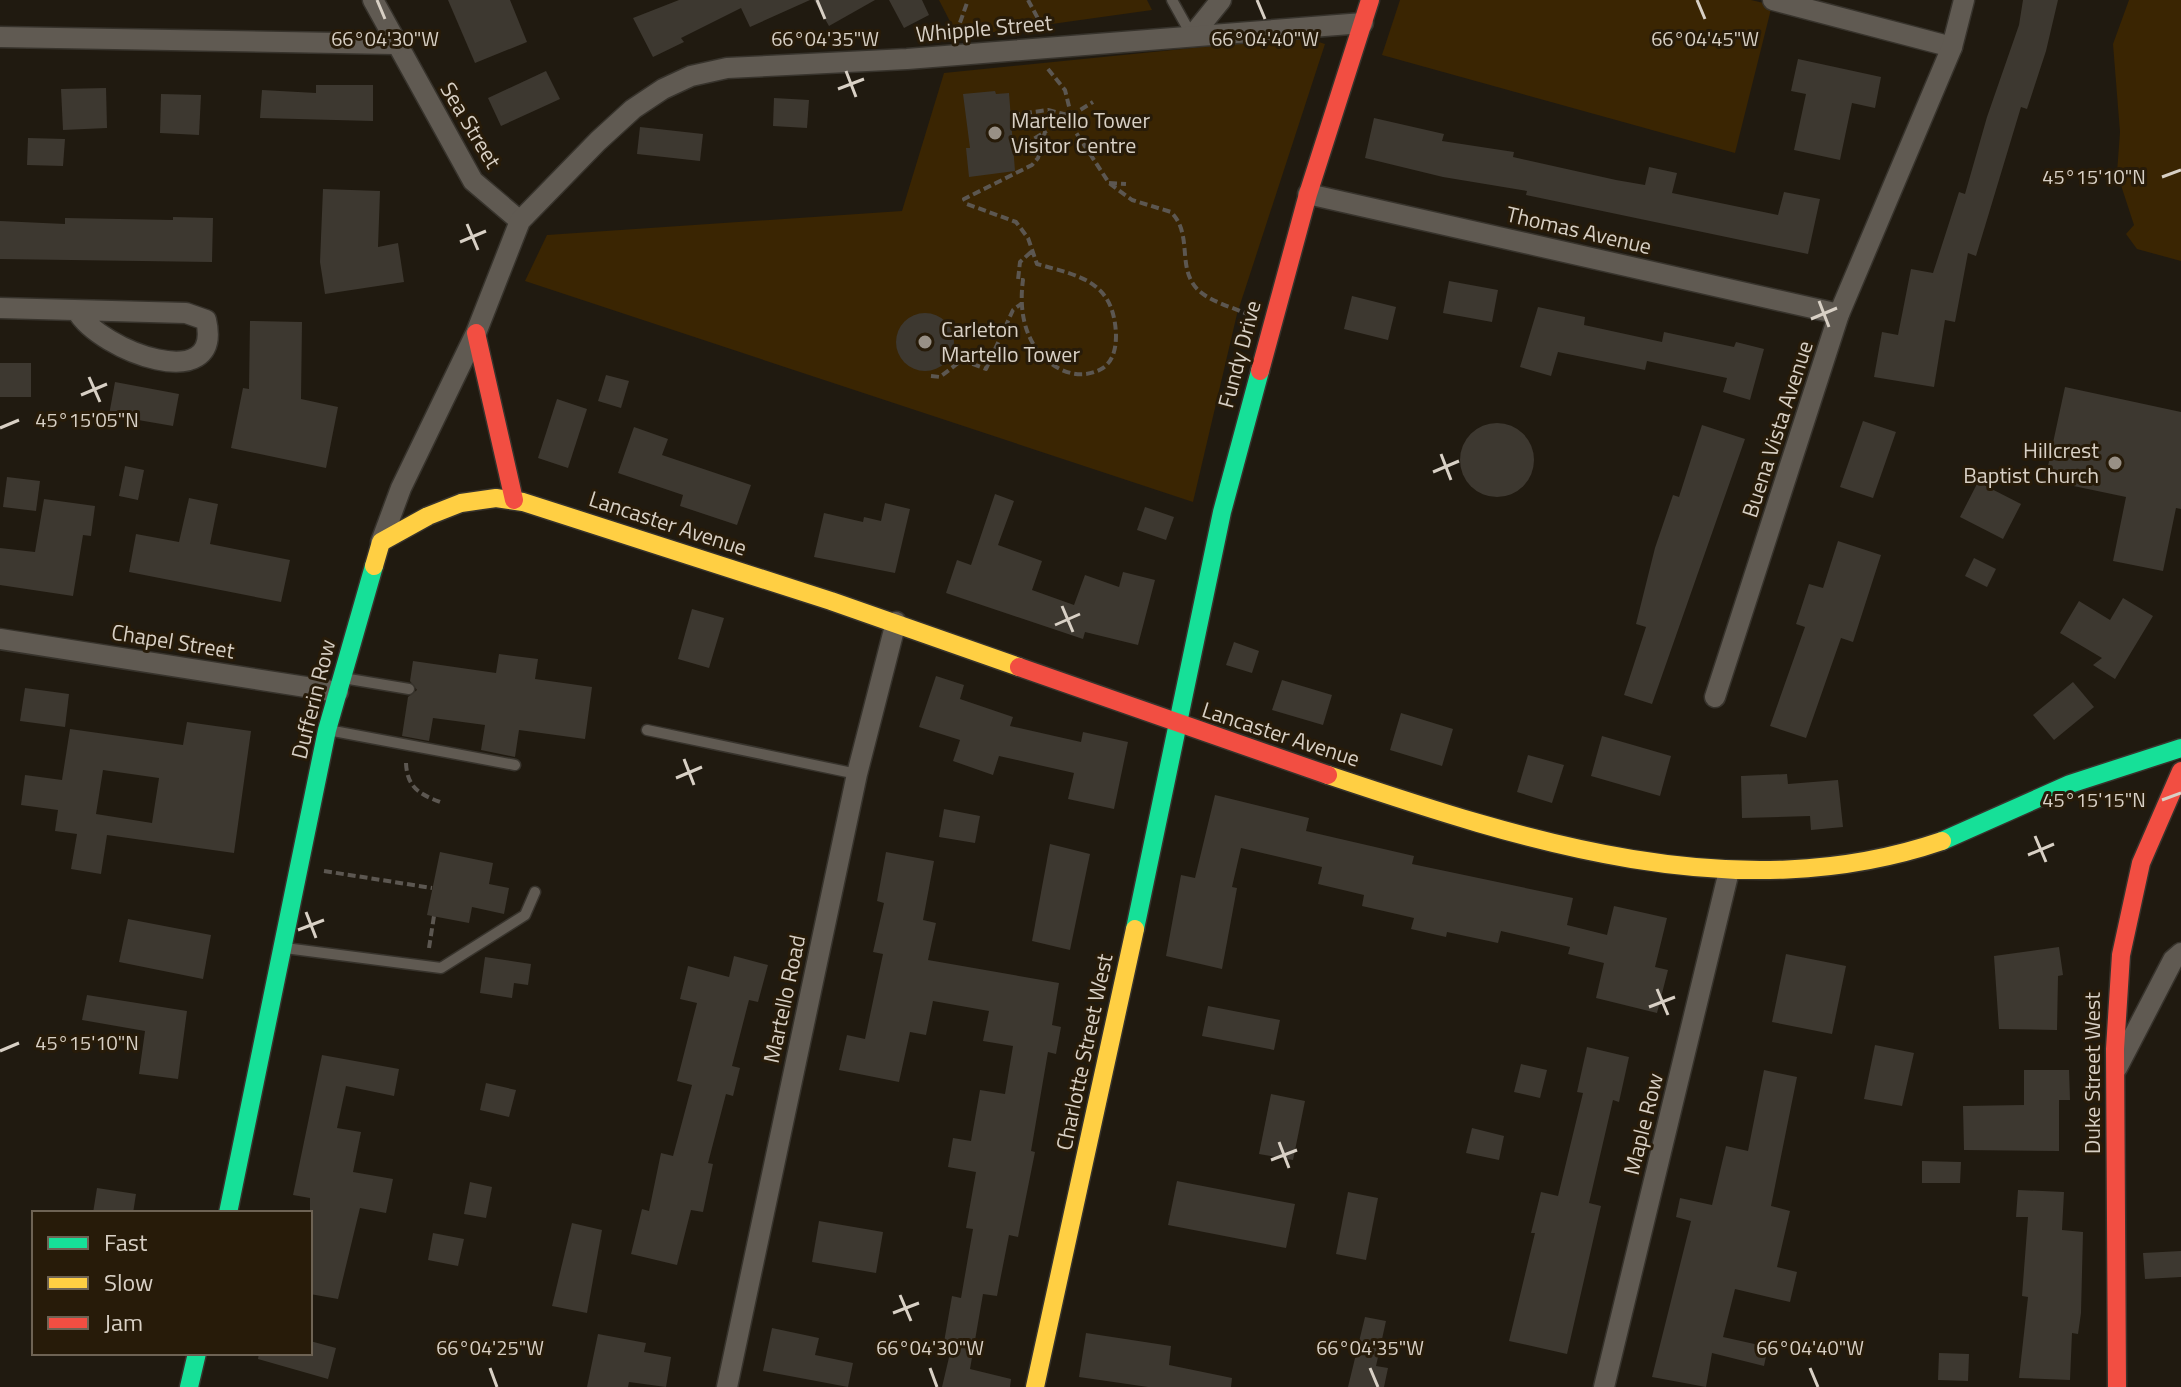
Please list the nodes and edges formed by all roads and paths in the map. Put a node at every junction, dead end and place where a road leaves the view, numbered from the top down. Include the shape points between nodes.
1 (373, 0) edge
2 (968, 0) edge
3 (1028, 0) edge
4 (1172, 0) edge
5 (1221, 0) edge
6 (1370, 0) edge
7 (1773, 0) edge
8 (1964, 0) edge
9 (1363, 23) junction
10 (1192, 36) junction
11 (0, 37) edge
12 (394, 44) junction
13 (1052, 46) junction
14 (1952, 47) junction
15 (1026, 49) junction
16 (949, 55) junction
17 (1093, 102) dead end
18 (1012, 115) dead end
19 (1072, 116) junction
20 (1045, 132) junction
21 (1014, 151) dead end
22 (1109, 183) junction
23 (1126, 184) dead end
24 (1308, 194) junction
25 (520, 221) junction
26 (1031, 252) junction
27 (1021, 304) junction
28 (0, 308) edge
29 (77, 311) junction
30 (1839, 314) junction
31 (1272, 324) junction
32 (476, 333) junction
33 (931, 376) dead end
34 (514, 500) junction
35 (381, 542) junction
36 (896, 622) junction
37 (0, 639) edge
38 (339, 685) junction
39 (409, 689) dead end
40 (1715, 697) dead end
41 (1179, 726) junction
42 (327, 730) junction
43 (647, 730) dead end
44 (408, 745) junction
45 (2181, 748) edge
46 (515, 765) dead end
47 (2181, 771) edge
48 (857, 774) junction
49 (440, 802) dead end
50 (300, 867) junction
51 (1729, 871) junction
52 (432, 888) dead end
53 (535, 892) dead end
54 (434, 916) dead end
55 (283, 948) junction
56 (2181, 953) edge
57 (427, 966) junction
58 (2114, 1074) junction
59 (228, 1211) edge
60 (197, 1355) edge
61 (189, 1387) edge
62 (727, 1387) edge
63 (1035, 1387) edge
64 (1604, 1387) edge
65 (2117, 1387) edge

1 - 12 street, Sea Street
2 - 16 path
3 - 13 path
4 - 10 lane
5 - 10 street
6 - 9 street, Fundy Drive
7 - 14 street
8 - 14 street, Buena Vista Avenue
9 - 10 street, Whipple Street
9 - 24 street, Fundy Drive
10 - 13 street, Whipple Street
11 - 12 street
12 - 25 street, Sea Street via 473,181
13 - 15 street, Whipple Street
14 - 30 street, Buena Vista Avenue
15 - 16 street, Whipple Street
15 - 19 path via 1059,79
16 - 25 street, Whipple Street via 727,68 691,76 633,109
17 - 19 path
18 - 19 path via 1048,110
19 - 20 path
19 - 22 path via 1075,131
20 - 21 path
20 - 26 path via 1035,162 964,199 1016,222
22 - 23 path
22 - 31 path via 1132,200 1177,218 1184,231 1184,266 1198,290
24 - 30 street, Thomas Avenue
24 - 31 street, Fundy Drive
25 - 32 street, Dufferin Row
26 - 27 path via 1020,262
26 - 27 path via 1037,264 1080,276 1100,288 1116,329 1110,361 1082,374 1046,361 1031,344
27 - 33 path via 1013,310 986,369 962,360 940,377
28 - 29 street
29 - 29 street via 92,332 155,360 180,362 207,343 206,320 197,315
30 - 40 street, Buena Vista Avenue
31 - 41 street, Fundy Drive via 1222,512
32 - 34 street
32 - 35 street, Dufferin Row via 401,488
34 - 35 street, Lancaster Avenue via 458,504 428,514
34 - 36 street, Lancaster Avenue
35 - 38 street, Dufferin Row
36 - 41 street, Lancaster Avenue
36 - 48 street, Martello Road
37 - 38 street, Chapel Street
38 - 39 lane
38 - 42 street, Dufferin Row
41 - 51 street, Lancaster Avenue via 1496,828
41 - 63 street, Charlotte Street West
42 - 44 lane
42 - 50 street, Dufferin Row
43 - 48 lane
44 - 46 lane
44 - 49 path via 409,782 419,794
45 - 51 street, Lancaster Avenue via 2133,760 1914,850 1798,872
47 - 58 street, Duke Street West via 2143,859 2124,923 2115,995
48 - 62 street, Martello Road
50 - 52 path
50 - 55 street, Dufferin Row
51 - 64 street, Maple Row
53 - 57 lane via 525,915 441,968
54 - 57 path
55 - 57 lane
55 - 59 street, Dufferin Row
56 - 58 street
58 - 65 street, Duke Street West
60 - 61 street

